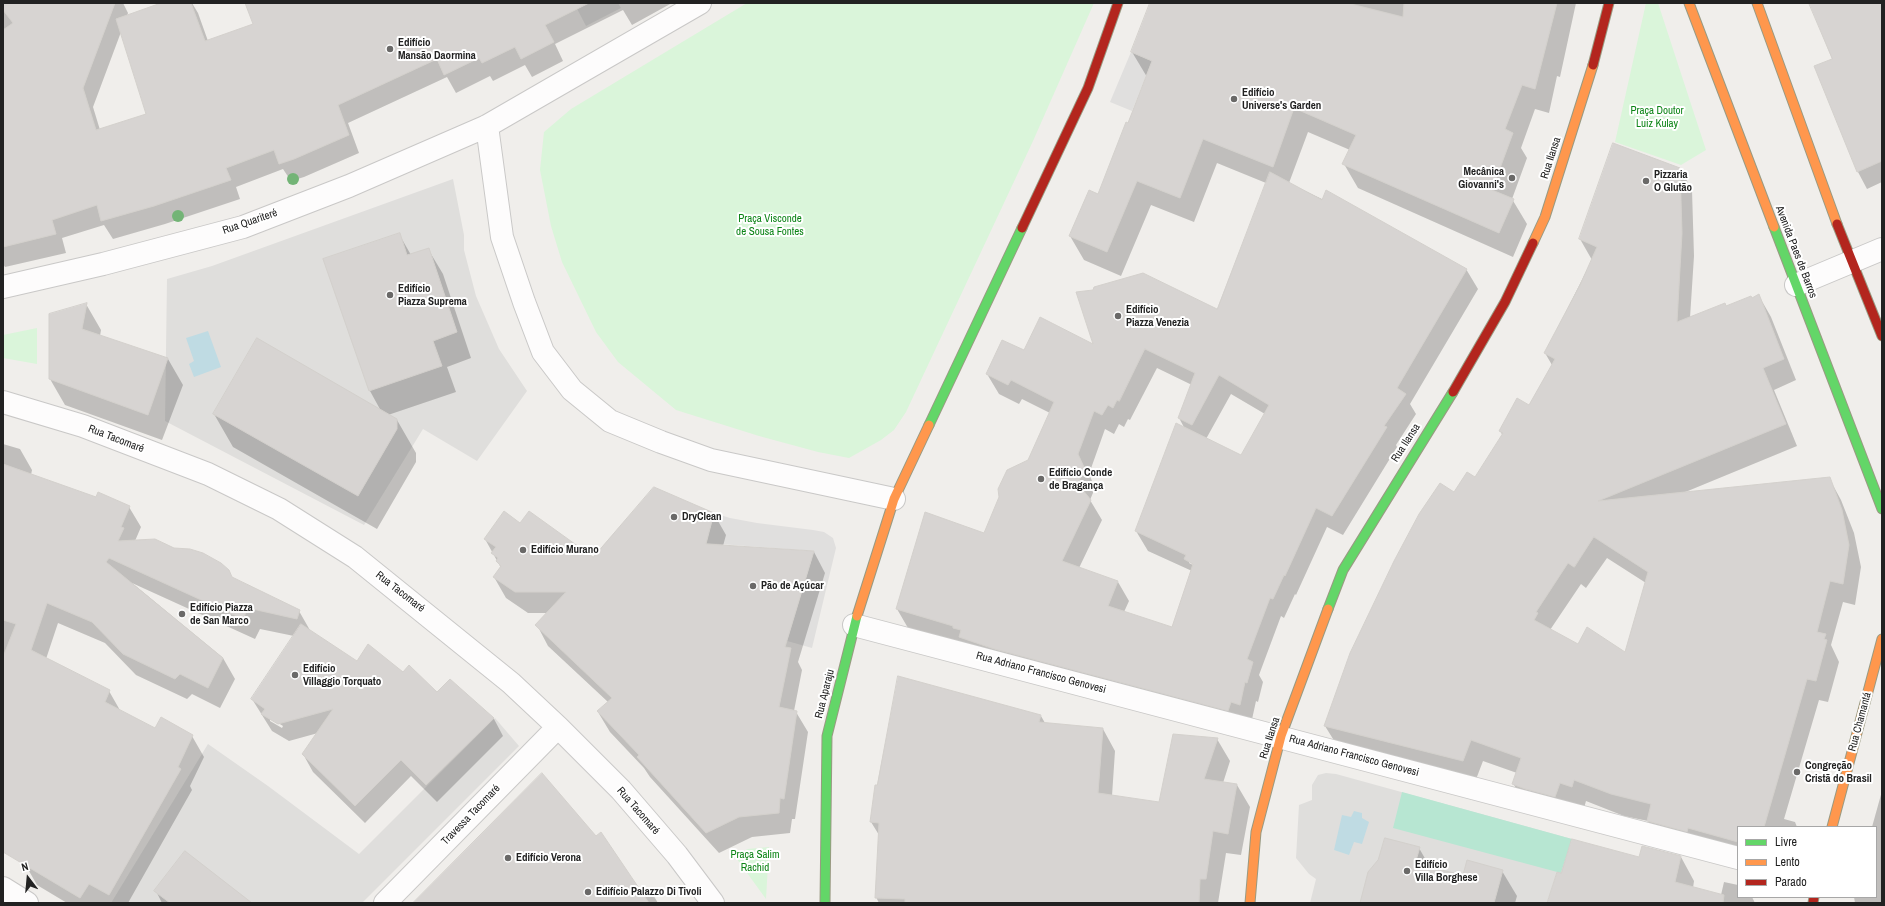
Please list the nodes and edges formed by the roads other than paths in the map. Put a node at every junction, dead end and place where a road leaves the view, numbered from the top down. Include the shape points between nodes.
1 (700, 3) edge
2 (1118, 3) edge
3 (1609, 3) edge
4 (1690, 3) edge
5 (1757, 3) edge
6 (487, 126) junction
7 (1882, 249) edge
8 (1852, 260) junction
9 (1796, 284) junction
10 (3, 287) edge
11 (1882, 336) edge
12 (3, 402) edge
13 (894, 499) junction
14 (1882, 509) edge
15 (854, 624) junction
16 (1882, 639) edge
17 (558, 727) junction
18 (1282, 736) junction
19 (1832, 826) edge
20 (1737, 858) edge
21 (3, 888) edge
22 (27, 903) edge
23 (385, 903) edge
24 (714, 903) edge
25 (825, 903) edge
26 (1250, 903) edge

1 - 6 street
2 - 13 street via 1088,88
3 - 18 street, Rua Ilansa via 1589,79 1545,217 1505,302 1459,382 1343,570
4 - 9 street, Avenida Paes de Barros
5 - 8 street
6 - 10 street, Rua Quariteré via 349,186 242,227 103,264
6 - 13 street via 502,237 543,352 572,390 610,421 711,460
7 - 8 street
8 - 9 street
8 - 11 street
9 - 14 street, Avenida Paes de Barros
12 - 17 street, Rua Tacomaré via 83,426 208,474 279,509 355,557 505,678
13 - 15 street, Rua Aparaju
15 - 18 street, Rua Adriano Francisco Genovesi
15 - 25 street, Rua Aparaju via 827,736
16 - 19 street, Rua Chamantá
17 - 23 street, Travessa Tacomaré
17 - 24 street, Rua Tacomaré via 621,790
18 - 20 street, Rua Adriano Francisco Genovesi
18 - 26 street, Rua Ilansa via 1256,832
21 - 22 street

